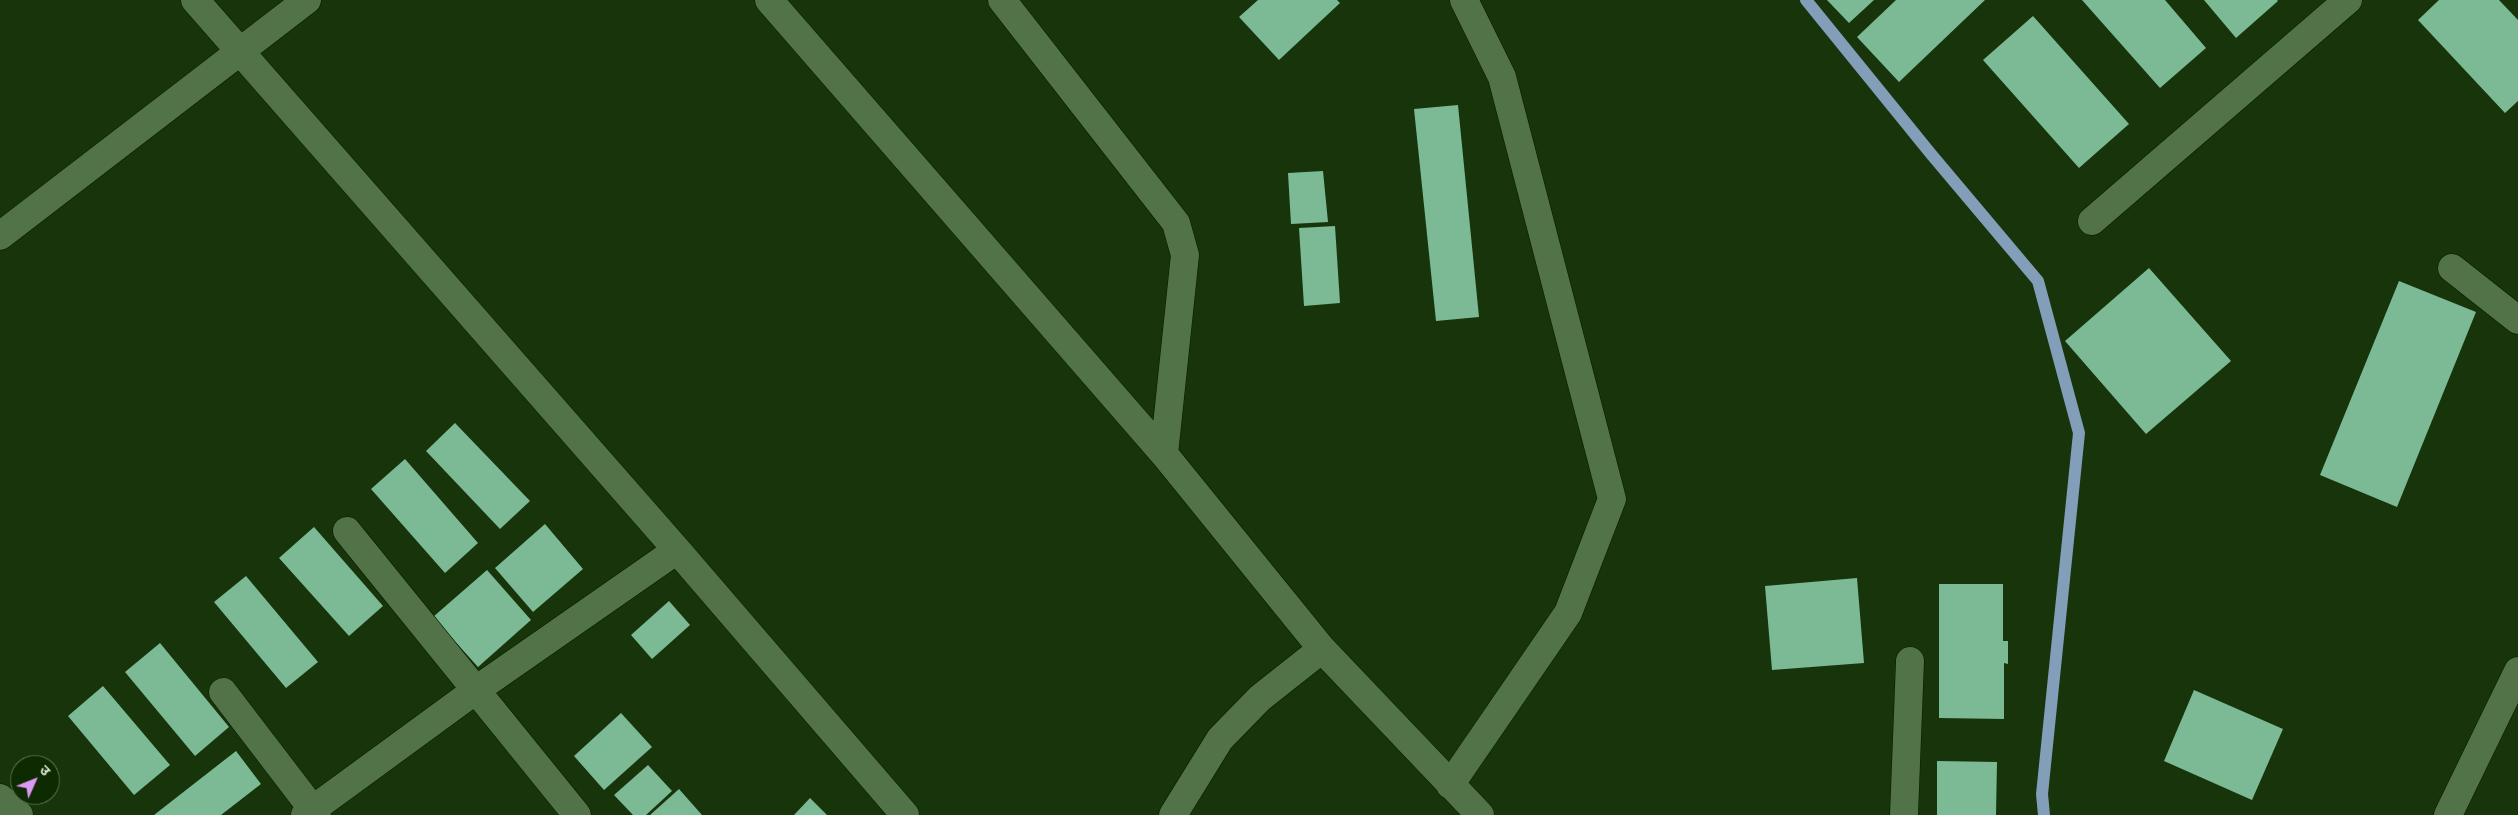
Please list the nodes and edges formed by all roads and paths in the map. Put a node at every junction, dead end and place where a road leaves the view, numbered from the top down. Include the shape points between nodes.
1 (195, 0) edge
2 (307, 0) edge
3 (769, 0) edge
4 (1002, 0) edge
5 (1464, 0) edge
6 (2348, 0) edge
7 (240, 51) junction
8 (2092, 221) dead end
9 (0, 236) edge
10 (2452, 268) dead end
11 (2518, 320) edge
12 (1164, 454) junction
13 (347, 531) dead end
14 (677, 550) junction
15 (1322, 648) junction
16 (1910, 661) dead end
17 (2518, 671) edge
18 (476, 690) junction
19 (224, 692) dead end
20 (1450, 785) junction
21 (0, 798) edge
22 (311, 813) edge
23 (19, 815) edge
24 (577, 815) edge
25 (905, 815) edge
26 (1173, 815) edge
27 (1480, 815) edge
28 (1904, 815) edge
29 (2448, 815) edge

1 - 7 street
2 - 7 street
3 - 12 street
4 - 12 street via 1176,223 1185,255
5 - 20 street via 1502,77 1612,499 1568,614
6 - 8 street
7 - 9 street
7 - 14 street
10 - 11 street
12 - 15 street
13 - 18 street
14 - 18 street
14 - 25 street
15 - 20 street
15 - 26 street via 1260,698 1220,739
16 - 28 street
17 - 29 street
18 - 22 street
18 - 24 street
19 - 22 street
20 - 27 street
21 - 23 street

